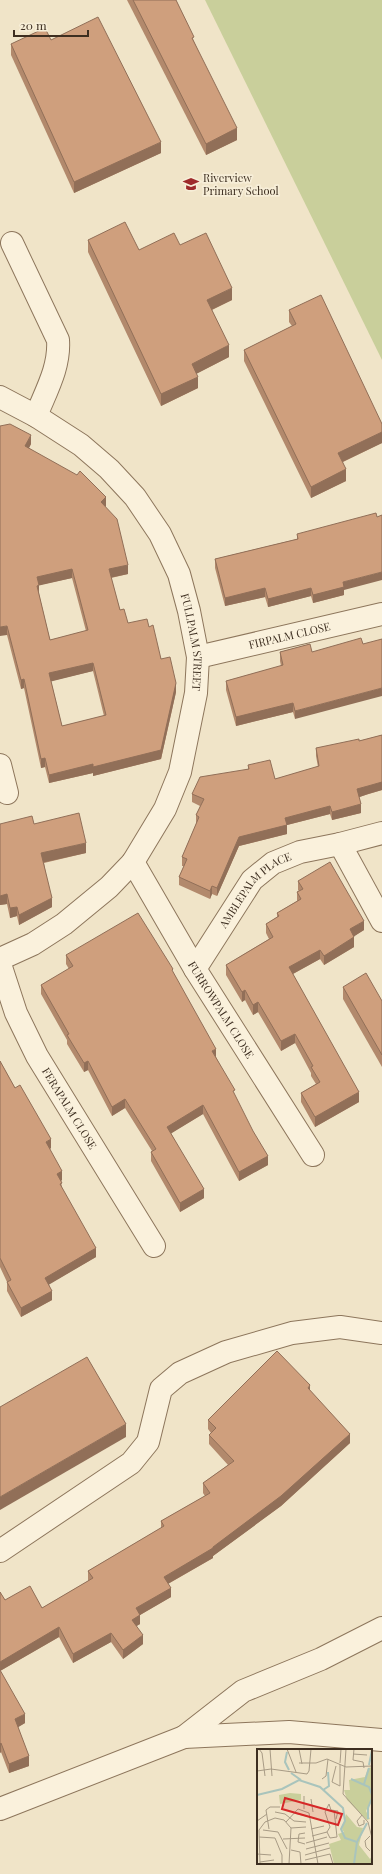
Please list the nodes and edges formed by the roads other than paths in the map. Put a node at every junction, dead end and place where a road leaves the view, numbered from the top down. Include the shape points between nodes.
1 (12, 243) dead end
2 (0, 397) edge
3 (36, 416) junction
4 (382, 614) edge
5 (198, 657) junction
6 (0, 765) edge
7 (7, 794) dead end
8 (382, 834) edge
9 (340, 844) junction
10 (133, 862) junction
11 (382, 921) edge
12 (0, 958) edge
13 (0, 964) edge
14 (195, 969) junction
15 (313, 1155) dead end
16 (154, 1246) dead end
17 (382, 1333) edge
18 (0, 1551) edge
19 (382, 1628) edge
20 (184, 1737) junction
21 (382, 1740) edge
22 (0, 1809) edge

1 - 3 street via 58,340 57,364
2 - 3 street, FULLPALM STREET
3 - 5 street, FULLPALM STREET via 81,445 109,469 135,497 160,534 179,574
4 - 5 street, FIRPALM CLOSE
5 - 10 street, FULLPALM STREET via 196,693 180,772 165,809
6 - 7 street
8 - 9 street, AMBLEPALM PLACE
9 - 11 street
9 - 14 street, AMBLEPALM PLACE via 300,852 273,863 252,880
10 - 12 street, FULLPALM STREET via 109,887 64,924 33,944
10 - 14 street, FURROWPALM CLOSE
13 - 16 street, FERAPALM CLOSE via 16,1013 37,1056
14 - 15 street, FURROWPALM CLOSE
17 - 18 street via 340,1326 292,1333 226,1352 180,1373 161,1389 148,1442 131,1463
19 - 20 street via 321,1659 244,1691
20 - 21 street via 289,1732
20 - 22 street

